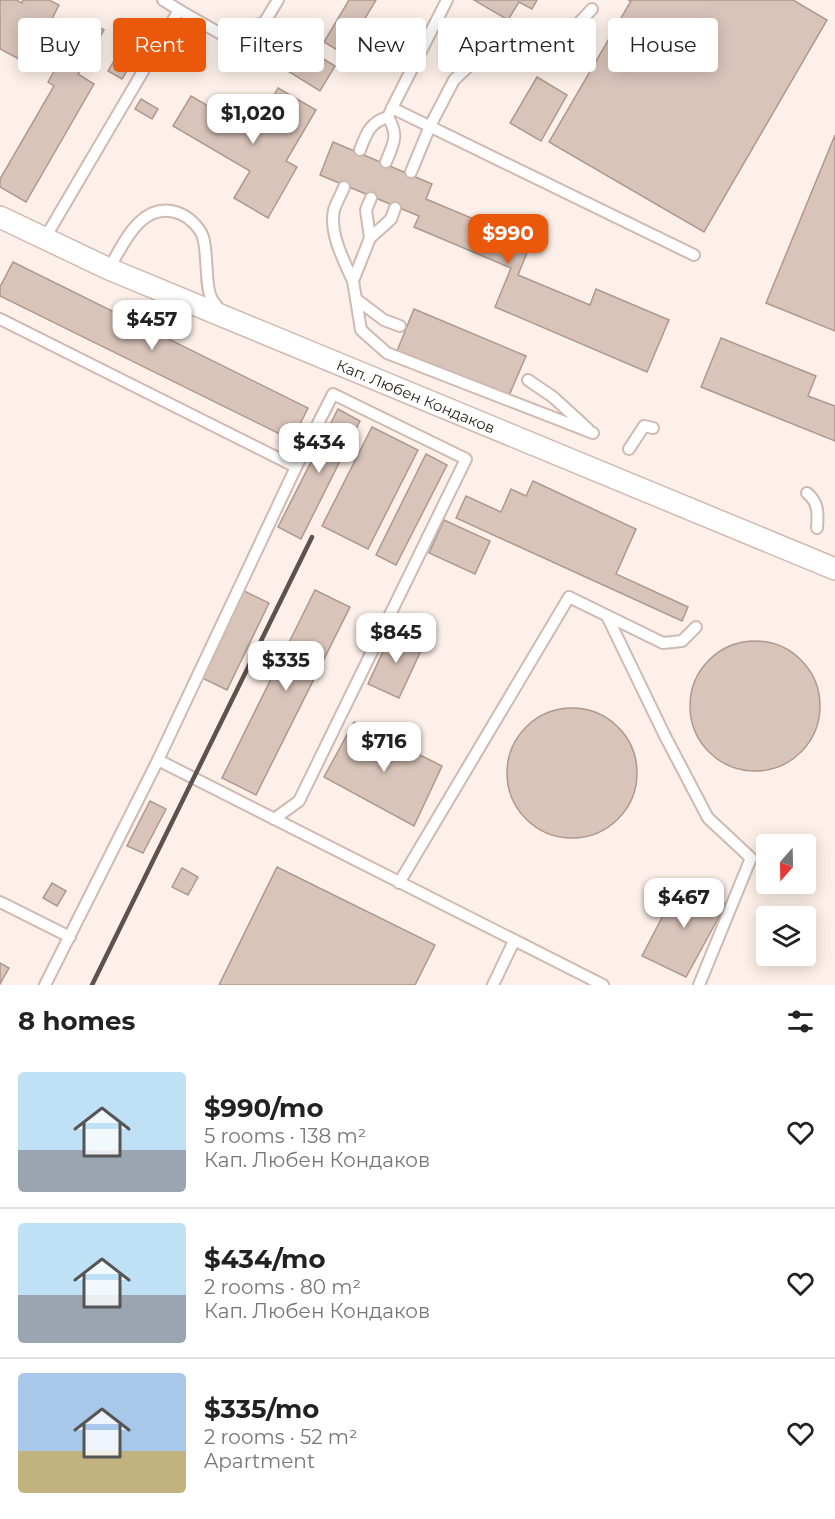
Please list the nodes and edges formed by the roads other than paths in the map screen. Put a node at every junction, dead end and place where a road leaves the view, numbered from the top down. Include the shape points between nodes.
1 (163, 0) edge
2 (278, 0) edge
3 (447, 0) edge
4 (592, 9) dead end
5 (179, 10) junction
6 (390, 112) junction
7 (430, 126) junction
8 (360, 150) dead end
9 (386, 162) dead end
10 (411, 172) dead end
11 (344, 188) dead end
12 (371, 198) dead end
13 (395, 208) dead end
14 (0, 217) edge
15 (45, 238) junction
16 (370, 238) junction
17 (694, 255) dead end
18 (110, 269) junction
19 (353, 281) junction
20 (356, 299) junction
21 (225, 317) junction
22 (0, 319) edge
23 (400, 326) dead end
24 (528, 380) dead end
25 (652, 428) dead end
26 (629, 448) dead end
27 (296, 467) junction
28 (807, 493) dead end
29 (818, 528) dead end
30 (835, 569) edge
31 (607, 616) junction
32 (696, 627) dead end
33 (158, 760) junction
34 (273, 819) junction
35 (399, 883) junction
36 (0, 902) edge
37 (70, 937) junction
38 (514, 941) junction
39 (45, 985) edge
40 (493, 985) edge
41 (603, 985) edge
42 (699, 985) edge

1 - 5 lane
2 - 5 lane via 264,23 221,34
3 - 6 lane
4 - 7 lane via 573,29 532,44 488,48 454,80
5 - 15 lane
6 - 7 lane
6 - 8 lane via 368,130
6 - 9 lane via 395,130
7 - 10 lane
7 - 17 lane
11 - 19 lane via 333,223
12 - 16 lane via 366,210
13 - 16 lane via 391,219
14 - 15 street, Кап. Любен Кондаков
15 - 18 street, Кап. Любен Кондаков
16 - 19 lane
18 - 21 street, Кап. Любен Кондаков
18 - 21 lane via 131,229 139,223 156,211 184,215 203,236 210,295
19 - 20 lane
20 - 23 lane via 384,320
20 - 24 lane via 361,330 387,353 593,433
21 - 30 street, Кап. Любен Кондаков
22 - 27 lane
25 - 26 lane via 644,426
27 - 33 lane
27 - 34 lane via 333,394 466,459 299,801
28 - 29 lane via 818,508
31 - 32 lane via 663,643 682,640
31 - 35 lane via 569,597
31 - 42 lane via 708,818 751,858
33 - 34 lane
33 - 37 lane
34 - 35 lane
35 - 38 lane
36 - 37 lane
37 - 39 lane
38 - 40 lane
38 - 41 lane

